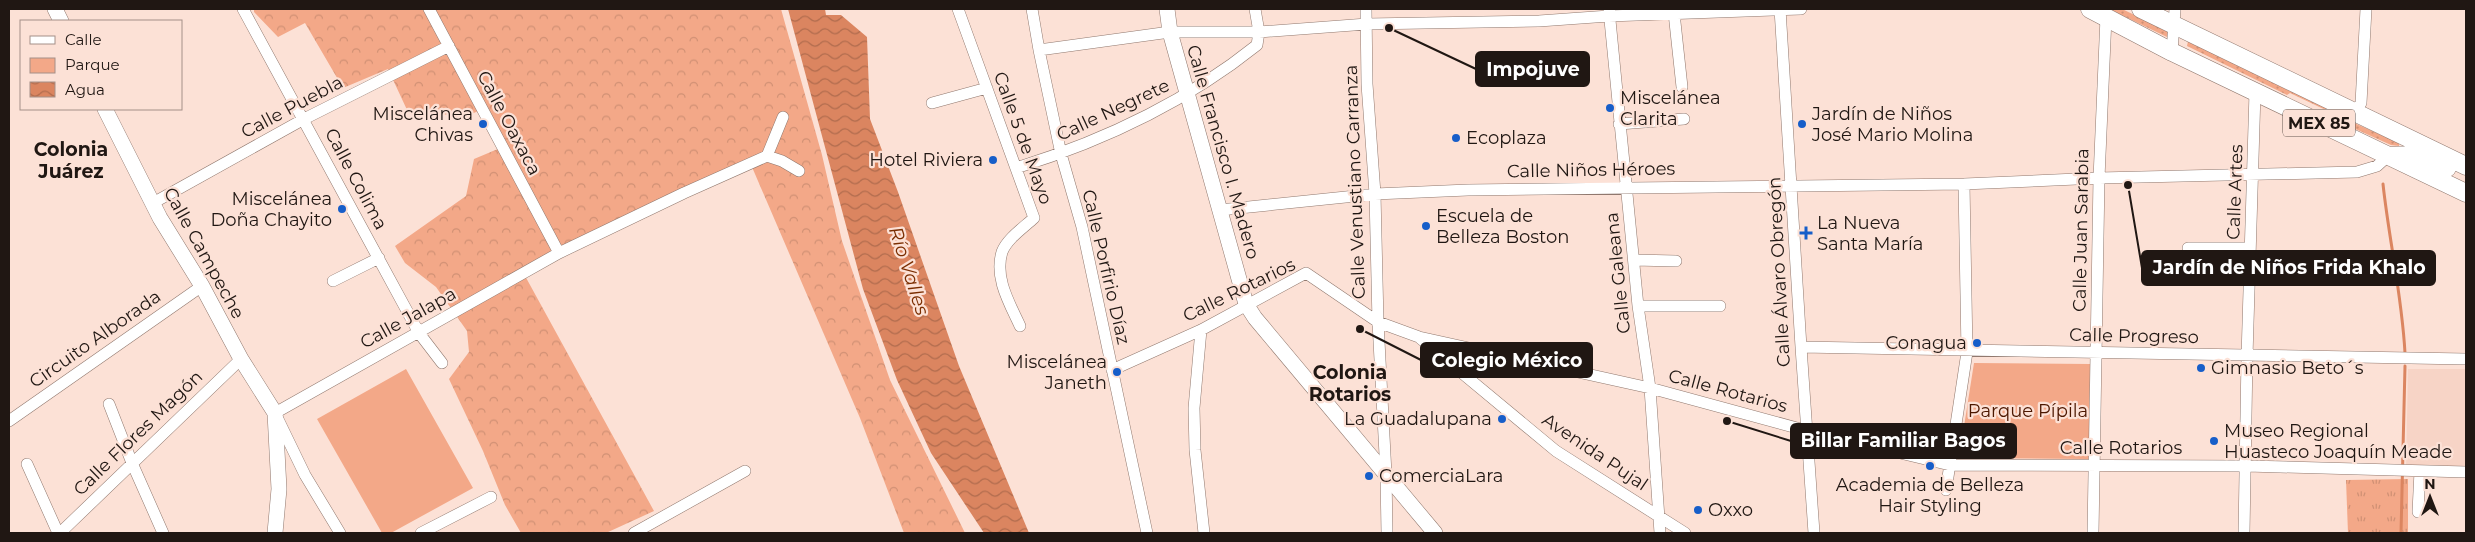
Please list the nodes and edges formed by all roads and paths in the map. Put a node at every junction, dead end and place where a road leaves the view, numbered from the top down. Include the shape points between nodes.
1 (243, 9) edge
2 (429, 9) edge
3 (958, 9) edge
4 (1032, 9) edge
5 (1167, 9) edge
6 (1255, 9) edge
7 (1366, 9) edge
8 (1780, 9) edge
9 (1801, 9) edge
10 (2090, 9) edge
11 (2141, 9) edge
12 (2366, 9) edge
13 (1609, 12) edge
14 (1674, 13) junction
15 (2174, 16) edge
16 (2106, 17) junction
17 (1367, 24) junction
18 (1170, 32) junction
19 (1259, 32) junction
20 (448, 46) junction
21 (1039, 50) junction
22 (2172, 52) junction
23 (1682, 87) dead end
24 (987, 88) junction
25 (2255, 92) junction
26 (1188, 94) junction
27 (932, 103) dead end
28 (106, 110) edge
29 (2355, 112) junction
30 (783, 117) dead end
31 (304, 120) junction
32 (1684, 120) dead end
33 (1619, 124) junction
34 (2326, 126) junction
35 (1061, 154) junction
36 (768, 156) junction
37 (2388, 156) junction
38 (2466, 166) edge
39 (1016, 168) junction
40 (799, 170) dead end
41 (2466, 174) edge
42 (2254, 175) junction
43 (2099, 178) junction
44 (1964, 184) junction
45 (1792, 186) junction
46 (1627, 187) junction
47 (2466, 193) edge
48 (1375, 194) junction
49 (153, 203) junction
50 (1220, 210) junction
51 (2188, 248) dead end
52 (2250, 248) junction
53 (559, 253) junction
54 (378, 258) junction
55 (1634, 260) junction
56 (1676, 261) dead end
57 (334, 281) dead end
58 (202, 286) junction
59 (1246, 304) junction
60 (1638, 306) junction
61 (1720, 306) dead end
62 (1378, 322) junction
63 (1020, 326) dead end
64 (1201, 330) junction
65 (419, 333) junction
66 (1419, 338) junction
67 (1801, 348) junction
68 (1967, 352) junction
69 (2096, 352) junction
70 (2247, 357) junction
71 (241, 359) junction
72 (2466, 359) edge
73 (442, 363) dead end
74 (1112, 370) junction
75 (1650, 388) junction
76 (109, 404) dead end
77 (275, 413) junction
78 (9, 420) edge
79 (1808, 431) junction
80 (132, 463) junction
81 (27, 464) dead end
82 (1950, 465) junction
83 (2094, 465) junction
84 (2247, 466) junction
85 (745, 471) dead end
86 (2416, 471) junction
87 (2466, 472) edge
88 (1386, 474) junction
89 (1946, 490) dead end
90 (491, 497) dead end
91 (2418, 512) dead end
92 (1658, 515) junction
93 (59, 533) edge
94 (163, 533) edge
95 (275, 533) edge
96 (340, 533) edge
97 (421, 533) edge
98 (634, 533) edge
99 (1147, 533) edge
100 (1204, 533) edge
101 (1387, 533) edge
102 (1435, 533) edge
103 (1660, 533) edge
104 (1685, 533) edge
105 (1814, 533) edge
106 (2093, 533) edge
107 (2244, 533) edge

1 - 31 street, Calle Colima
2 - 20 street, Calle Oaxaca
3 - 24 street, Calle 5 de Mayo
4 - 21 street, Calle Porfirio Díaz
5 - 18 street, Calle Francisco I. Madero
6 - 19 street
7 - 17 street, Calle Venustiano Carranza
8 - 9 street
8 - 14 street
8 - 45 street, Calle Álvaro Obregón
10 - 16 main road, MEX 85
11 - 15 main road, MEX 85
12 - 29 street via 2361,103
13 - 14 street
13 - 17 street via 1539,21
13 - 33 street, Calle Galeana
14 - 23 street
15 - 22 street
15 - 29 main road, MEX 85
16 - 22 main road, MEX 85
16 - 43 street, Calle Juan Sarabia
17 - 19 street
17 - 48 street, Calle Venustiano Carranza via 1367,84
18 - 19 street
18 - 21 street
18 - 26 street, Calle Francisco I. Madero
19 - 26 street, Calle Negrete via 1257,45 1229,68
20 - 31 street, Calle Puebla
20 - 53 street, Calle Oaxaca
21 - 35 street, Calle Porfirio Díaz
22 - 25 main road, MEX 85
24 - 27 street
24 - 39 street, Calle 5 de Mayo
25 - 34 main road, MEX 85
25 - 42 street, Calle Artes
26 - 35 street, Calle Negrete
26 - 50 street, Calle Francisco I. Madero
28 - 49 street, Calle Campeche
29 - 34 main road
29 - 38 main road, MEX 85
30 - 36 street
31 - 49 street, Calle Puebla
31 - 54 street, Calle Colima
32 - 33 street
33 - 46 street, Calle Galeana
34 - 37 main road, MEX 85
35 - 39 street, Calle Negrete
35 - 74 street, Calle Porfirio Díaz via 1082,227
36 - 40 street
36 - 53 street, Calle Jalapa
37 - 41 main road via 2412,155
37 - 42 street, Calle Niños Héroes via 2377,166 2357,172
37 - 47 main road, MEX 85
39 - 63 street, Calle 5 de Mayo via 1034,218 1011,238 1002,252 1001,283
42 - 43 street, Calle Niños Héroes
42 - 52 street, Calle Artes
43 - 44 street, Calle Niños Héroes
43 - 69 street, Calle Juan Sarabia
44 - 45 street, Calle Niños Héroes
44 - 68 street
45 - 46 street, Calle Niños Héroes
45 - 67 street, Calle Álvaro Obregón
46 - 48 street, Calle Niños Héroes
46 - 55 street, Calle Galeana
48 - 50 street, Calle Niños Héroes
48 - 62 street, Calle Venustiano Carranza
49 - 58 street, Calle Campeche
50 - 59 street, Calle Francisco I. Madero
51 - 52 street
52 - 70 street, Calle Artes
53 - 65 street, Calle Jalapa
54 - 57 street
54 - 65 street, Calle Colima
55 - 56 street
55 - 60 street, Calle Galeana
58 - 71 street, Calle Campeche
58 - 78 street, Circuito Alborada
59 - 62 street, Calle Rotarios via 1306,273
59 - 64 street, Calle Rotarios
59 - 88 street, Calle Francisco I. Madero
60 - 61 street
60 - 75 street, Calle Galeana
62 - 66 street, Calle Rotarios
62 - 88 street, Calle Venustiano Carranza
64 - 74 street, Calle Rotarios
64 - 100 street via 1194,408
65 - 73 street, Calle Colima
65 - 77 street, Calle Jalapa
66 - 75 street, Calle Rotarios
66 - 92 street, Avenida Pujal via 1556,451
67 - 68 street, Calle Progreso
67 - 79 street, Calle Álvaro Obregón
68 - 69 street, Calle Progreso
68 - 82 street
69 - 70 street, Calle Progreso
69 - 83 street, Calle Juan Sarabia
70 - 72 street, Calle Progreso
70 - 84 street, Calle Artes
71 - 77 street, Calle Campeche
71 - 80 street, Calle Flores Magón
74 - 99 street, Calle Porfirio Díaz
75 - 79 street, Calle Rotarios
75 - 92 street, Calle Galeana
76 - 80 street
77 - 95 street, Calle Campeche via 279,489
77 - 96 street, Calle Campeche via 305,475
79 - 82 street, Calle Rotarios
79 - 105 street, Calle Álvaro Obregón
80 - 93 street, Calle Flores Magón
80 - 94 street
81 - 93 street
82 - 83 street, Calle Rotarios
82 - 89 street
83 - 84 street, Calle Rotarios
83 - 106 street, Calle Juan Sarabia
84 - 86 street, Calle Rotarios
84 - 107 street, Calle Artes
85 - 98 street
86 - 87 street, Calle Rotarios
86 - 91 street
88 - 101 street, Calle Venustiano Carranza
88 - 102 street, Calle Francisco I. Madero
90 - 97 street
92 - 103 street, Calle Galeana
92 - 104 street, Avenida Pujal

